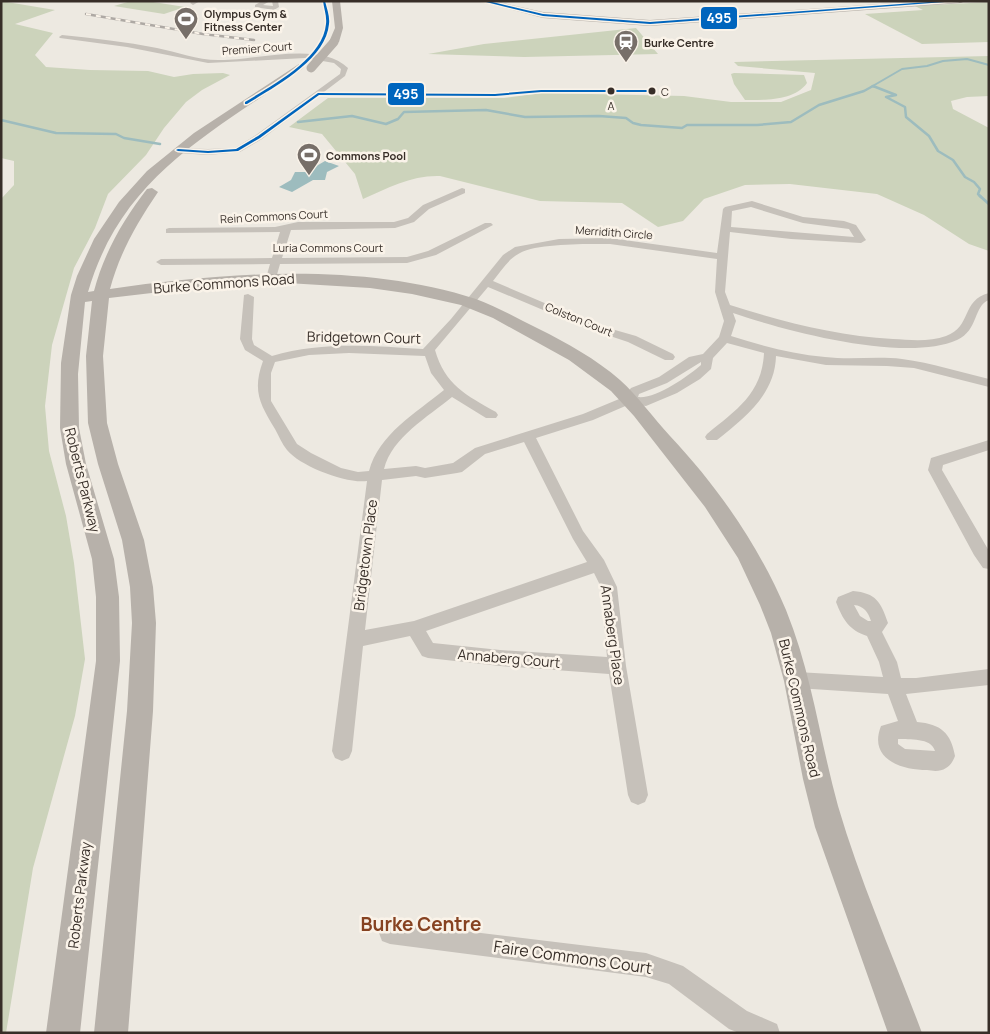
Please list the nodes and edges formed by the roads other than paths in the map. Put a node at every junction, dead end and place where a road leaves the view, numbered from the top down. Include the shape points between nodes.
1 (267, 1) edge
2 (275, 1) edge
3 (324, 1) edge
4 (336, 1) edge
5 (482, 1) edge
6 (498, 1) edge
7 (855, 1) edge
8 (961, 1) edge
9 (866, 7) junction
10 (663, 22) junction
11 (62, 37) dead end
12 (186, 150) junction
13 (462, 191) dead end
14 (488, 225) dead end
15 (286, 229) junction
16 (725, 229) junction
17 (169, 231) dead end
18 (722, 257) junction
19 (161, 262) dead end
20 (275, 269) junction
21 (488, 283) junction
22 (90, 296) junction
23 (248, 296) dead end
24 (989, 296) edge
25 (468, 302) junction
26 (726, 307) junction
27 (725, 338) junction
28 (770, 352) junction
29 (430, 353) junction
30 (669, 356) dead end
31 (270, 360) junction
32 (989, 383) edge
33 (451, 391) junction
34 (629, 400) junction
35 (491, 416) dead end
36 (527, 435) junction
37 (712, 437) dead end
38 (989, 445) edge
39 (375, 476) junction
40 (989, 563) edge
41 (598, 565) junction
42 (414, 628) junction
43 (873, 630) dead end
44 (355, 640) junction
45 (617, 666) junction
46 (989, 677) edge
47 (797, 680) junction
48 (894, 686) junction
49 (912, 732) dead end
50 (342, 751) dead end
51 (638, 795) dead end
52 (390, 933) dead end
53 (63, 1033) edge
54 (112, 1033) edge
55 (768, 1033) edge
56 (905, 1033) edge

1 - 2 street via 257,6 274,8
3 - 12 main road, Roberts Parkway via 328,19 322,41 314,52 299,66 203,131
4 - 12 main road, Roberts Parkway, bridge via 339,28 334,42 311,68
5 - 10 main road via 558,17
6 - 10 main road via 563,14
7 - 9 main road
8 - 9 main road
9 - 10 main road
11 - 12 street, Premier Court via 212,62 295,56 334,62 345,68 343,75 237,150
12 - 22 main road, Roberts Parkway via 129,225 107,271
12 - 22 main road, Roberts Parkway via 150,175 110,225 94,254
13 - 15 street, Rein Commons Court via 426,207 411,220 395,225 298,225
14 - 20 street, Luria Commons Court via 432,253 408,260
15 - 17 street, Rein Commons Court
15 - 20 street
16 - 16 street via 799,237 861,240 854,227 803,220 752,204 728,209
16 - 18 street
18 - 21 street, Merridith Circle via 618,242 559,242 519,249 507,257
18 - 26 street via 720,292
19 - 20 street, Luria Commons Court
20 - 22 main road, Burke Commons Road
20 - 25 main road, Burke Commons Road via 384,284
21 - 25 street, Merridith Circle
21 - 30 street, Colston Court
22 - 53 main road, Roberts Parkway via 72,342 68,419 73,451 103,558 109,606 108,661
22 - 54 main road, Roberts Parkway via 96,413 140,572 144,620 139,722
23 - 31 street via 246,339 249,347
24 - 26 street via 974,305 970,324 963,333 922,344 821,336
25 - 29 street via 456,321 436,340
25 - 34 main road, Burke Commons Road via 561,347 592,367
26 - 27 street via 730,321
27 - 28 street
27 - 34 street via 707,357 707,366 696,376 646,402
28 - 32 street via 819,361 901,362
28 - 37 street via 771,365 766,383 752,403
29 - 31 street, Bridgetown Court via 303,351
29 - 33 street via 440,381
31 - 39 street via 265,373 265,401 292,447 338,473
33 - 35 street
33 - 39 street, Bridgetown Place via 397,435 380,457
34 - 36 street via 588,417
34 - 47 main road, Burke Commons Road via 688,468 746,556 769,600
36 - 39 street via 480,451 457,468
36 - 41 street, Annaberg Place via 578,535
38 - 40 street via 936,462 936,470
39 - 44 street, Bridgetown Place
41 - 42 street
41 - 45 street, Annaberg Place via 609,587
42 - 44 street
42 - 45 street, Annaberg Court via 428,650
43 - 48 street via 888,662
44 - 50 street, Bridgetown Place
45 - 51 street, Annaberg Place
46 - 48 street
47 - 48 street
47 - 56 main road, Burke Commons Road via 812,762 830,827
48 - 49 street
52 - 55 street, Faire Commons Court via 646,965 675,974 738,1020

